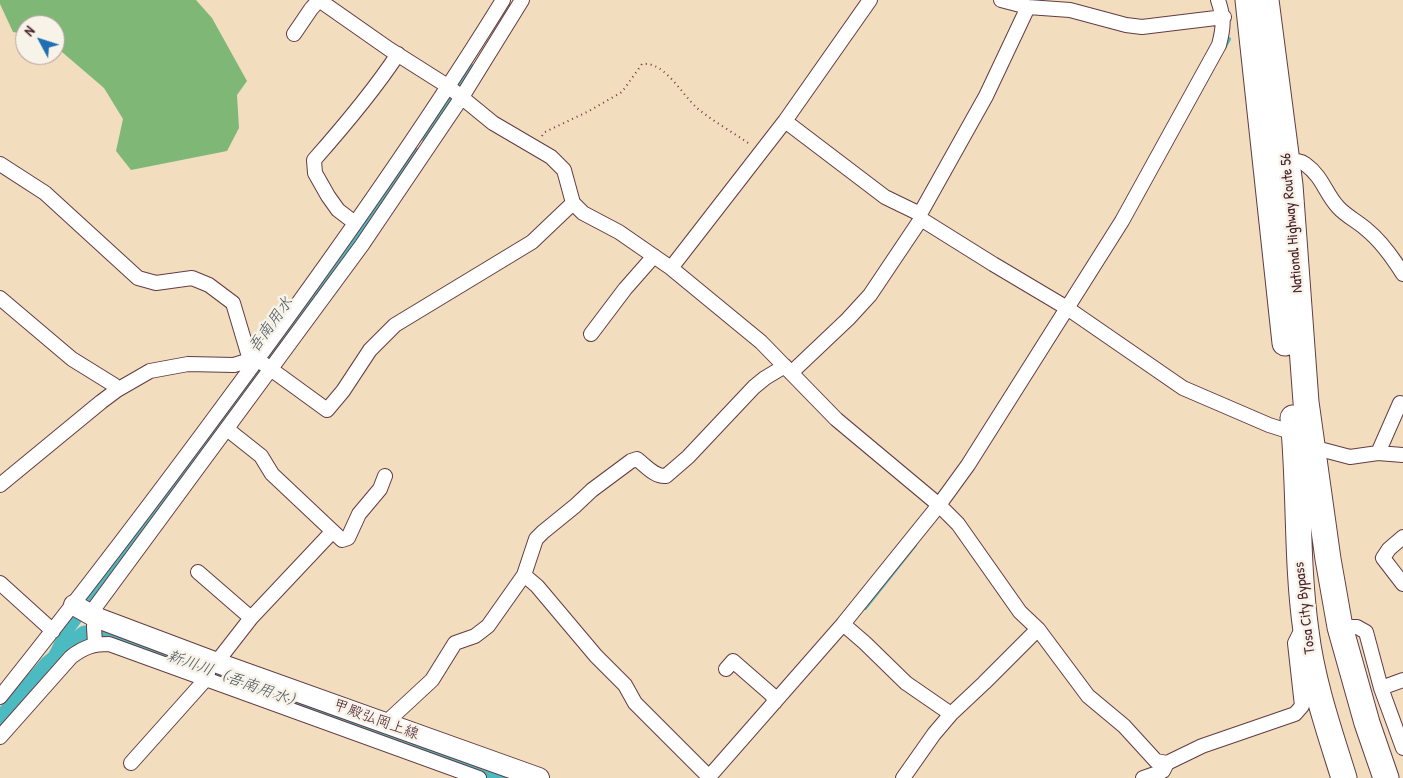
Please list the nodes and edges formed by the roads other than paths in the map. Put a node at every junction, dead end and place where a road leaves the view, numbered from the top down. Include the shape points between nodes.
1 (319, 0) edge
2 (503, 0) edge
3 (522, 0) edge
4 (870, 0) edge
5 (1001, 0) edge
6 (1218, 0) edge
7 (1248, 0) edge
8 (1266, 0) edge
9 (1028, 7) junction
10 (1224, 17) junction
11 (294, 34) dead end
12 (398, 54) junction
13 (456, 92) junction
14 (785, 121) junction
15 (1287, 161) junction
16 (0, 164) edge
17 (573, 203) junction
18 (920, 217) junction
19 (355, 223) junction
20 (654, 256) junction
21 (671, 268) junction
22 (1403, 274) edge
23 (0, 298) edge
24 (1067, 308) junction
25 (591, 334) dead end
26 (262, 363) junction
27 (788, 370) junction
28 (117, 390) junction
29 (1400, 403) dead end
30 (227, 429) junction
31 (1303, 440) junction
32 (1378, 453) junction
33 (1403, 455) edge
34 (385, 476) dead end
35 (0, 485) edge
36 (939, 505) junction
37 (332, 532) junction
38 (1403, 536) edge
39 (198, 572) dead end
40 (524, 575) junction
41 (0, 583) edge
42 (1403, 584) edge
43 (251, 618) junction
44 (88, 622) junction
45 (843, 624) junction
46 (1340, 627) junction
47 (1038, 629) junction
48 (53, 631) junction
49 (1306, 631) junction
50 (210, 669) junction
51 (726, 669) dead end
52 (1403, 680) edge
53 (1381, 688) junction
54 (0, 697) edge
55 (775, 702) junction
56 (951, 714) junction
57 (388, 724) junction
58 (0, 738) edge
59 (1403, 748) edge
60 (131, 763) dead end
61 (1168, 763) junction
62 (479, 778) edge
63 (539, 778) edge
64 (708, 778) edge
65 (903, 778) edge
66 (1143, 778) edge
67 (1344, 778) edge
68 (1386, 778) edge

1 - 11 street
1 - 12 street
2 - 13 street
3 - 13 street
4 - 14 street
5 - 9 street
6 - 10 street
7 - 31 highway, National Highway Route 56
8 - 15 highway, National Highway Route 56
9 - 10 street via 1070,10 1142,27
9 - 18 street via 986,96
10 - 24 street via 1219,45 1122,221
12 - 13 street
12 - 19 street via 349,121 314,160 315,173 328,196 338,210
13 - 17 street via 493,123 551,157 564,170
13 - 19 street
13 - 26 street via 362,245
14 - 18 street via 885,197
14 - 21 street
15 - 22 street via 1304,163 1320,178 1333,202 1380,242
15 - 31 highway, National Highway Route 56 via 1306,402
16 - 26 street via 45,193 138,278 156,283 192,278 234,303
17 - 20 street via 583,213
17 - 26 street via 532,242 395,325 370,350 343,392 327,410
18 - 24 street
18 - 27 street via 870,295 848,319
19 - 26 street
20 - 21 street
20 - 25 street
21 - 27 street via 762,342
23 - 28 street via 72,358
24 - 31 street via 1183,388
24 - 36 street via 968,465
26 - 28 street via 188,364 150,371
26 - 30 street
26 - 44 street
27 - 36 street via 836,419
27 - 40 street via 765,378 666,476 656,474 637,459 592,490 536,539
28 - 35 street
29 - 32 street
30 - 37 street via 261,456 272,474
30 - 44 street via 96,606
31 - 32 street via 1350,457
31 - 46 highway, Tosa City Bypass
31 - 49 highway, Tosa City Bypass via 1299,561
32 - 33 street
34 - 37 street via 348,538 342,540
36 - 45 street
36 - 47 street via 958,524 1020,612
37 - 43 street
38 - 42 street via 1383,558
39 - 43 street
40 - 57 street via 488,626 475,636 455,643 432,680
40 - 64 street via 625,685 635,703
41 - 48 street
43 - 50 street
44 - 48 street
44 - 50 main road, 甲殿弘岡上線
44 - 58 street via 84,648 71,657
45 - 55 street
45 - 56 street via 906,683
46 - 53 street via 1357,627 1366,632
46 - 68 highway, Tosa City Bypass
47 - 56 street
47 - 61 street via 1088,696 1124,726 1156,761
48 - 54 street
49 - 61 street via 1295,643 1302,706 1295,714 1202,746
49 - 67 highway, Tosa City Bypass via 1314,677
50 - 57 main road, 甲殿弘岡上線
50 - 60 street
50 - 62 street via 333,724
51 - 55 street via 733,661 772,695
52 - 53 street
53 - 59 street
55 - 64 street
56 - 65 street
57 - 63 main road, 甲殿弘岡上線
61 - 66 street via 1163,771

